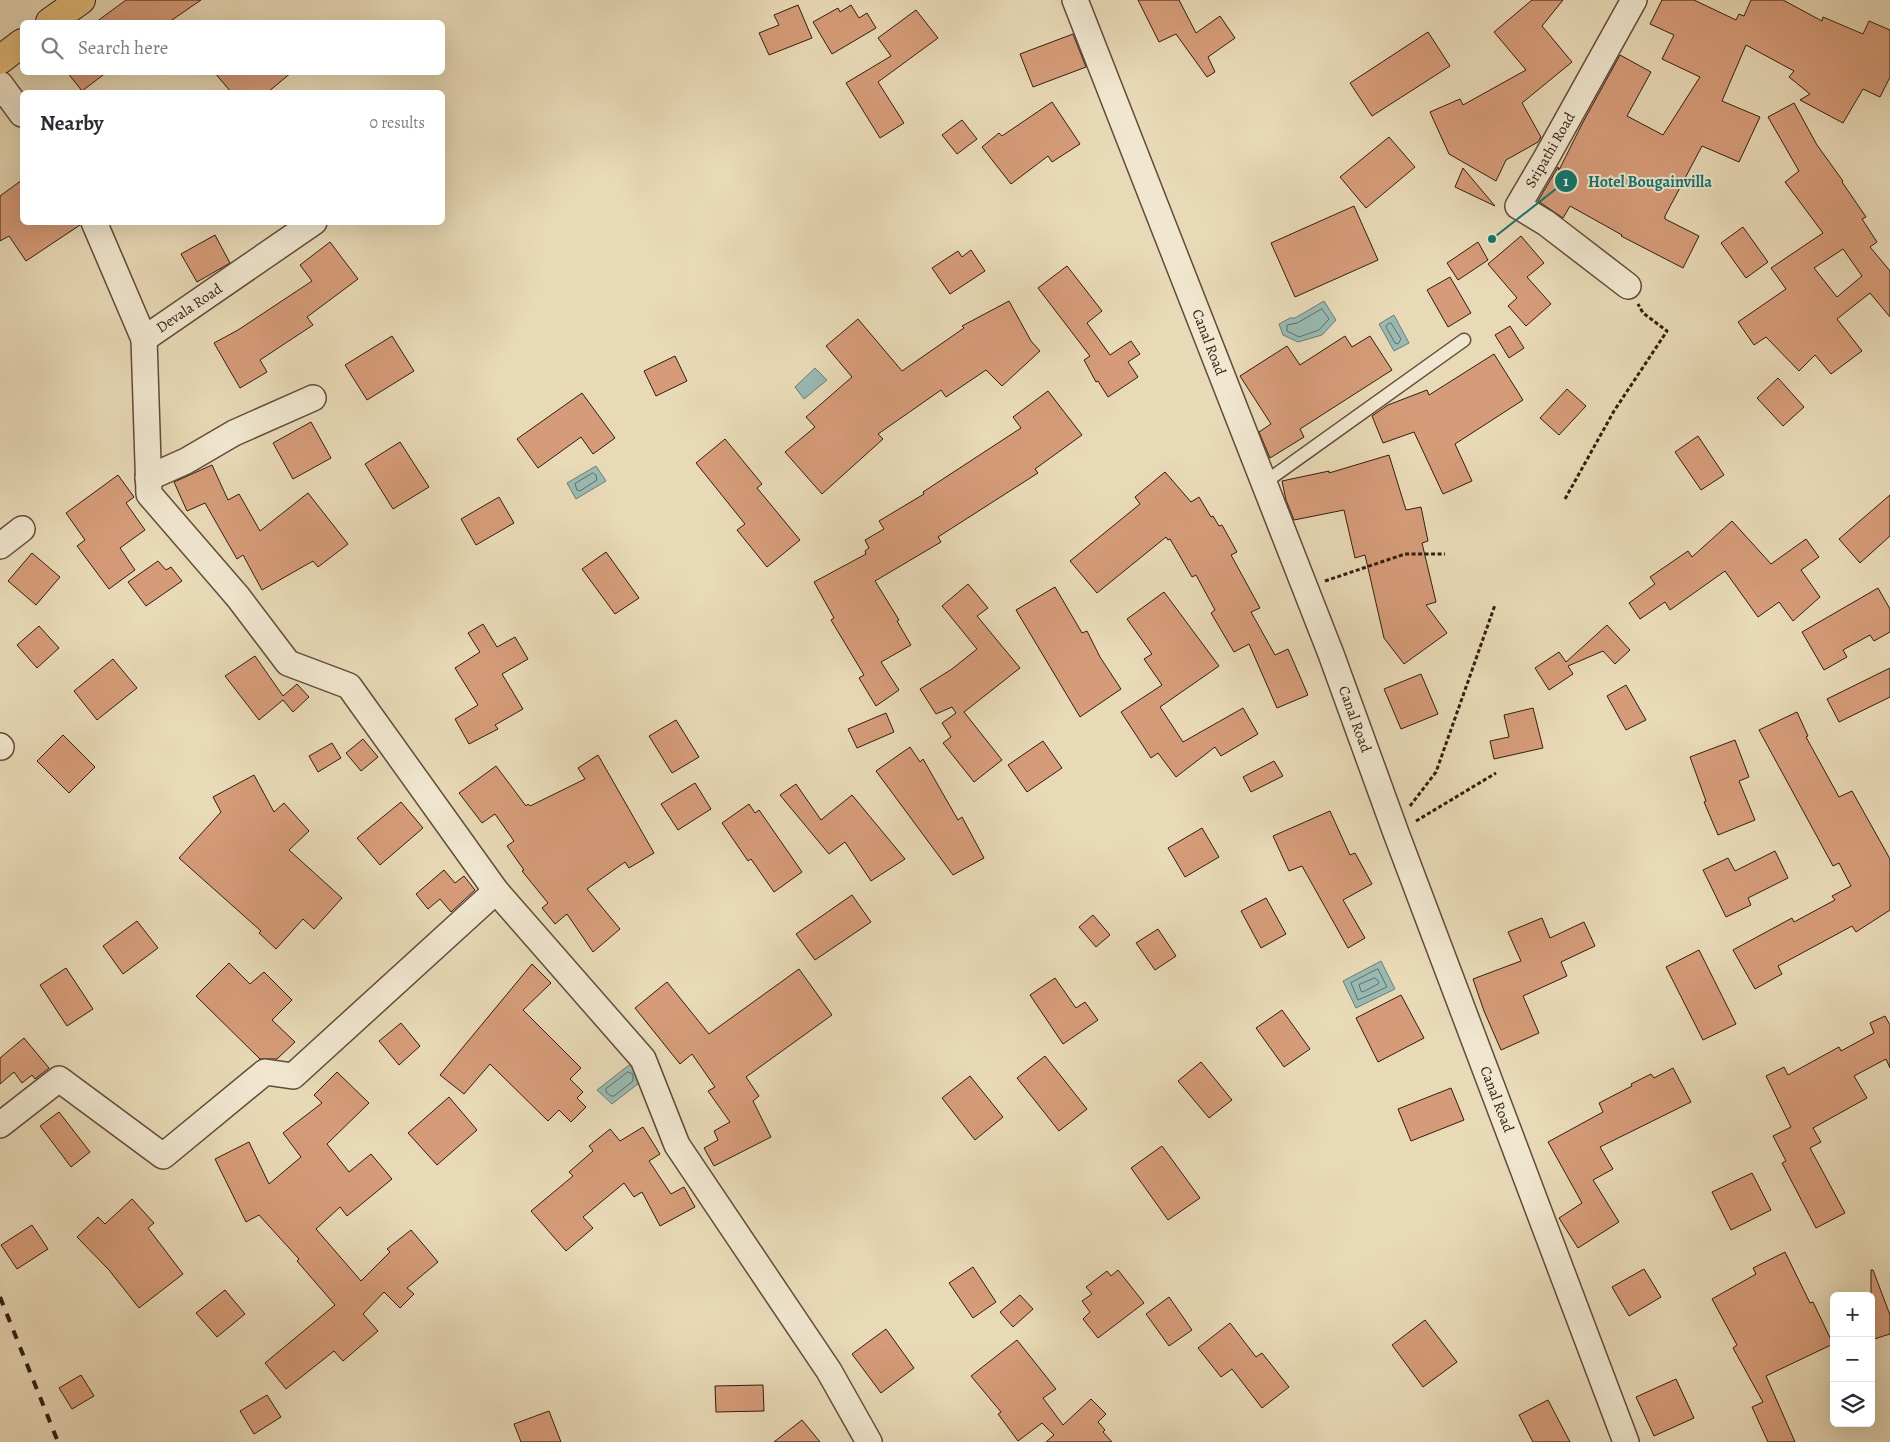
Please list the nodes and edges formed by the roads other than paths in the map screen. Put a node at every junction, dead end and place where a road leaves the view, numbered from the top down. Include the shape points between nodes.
1 (81, 0) edge
2 (1074, 0) edge
3 (1634, 0) edge
4 (53, 20) edge
5 (20, 45) edge
6 (0, 60) edge
7 (0, 84) edge
8 (20, 111) edge
9 (95, 225) edge
10 (310, 225) edge
11 (1628, 286) road end
12 (144, 339) junction
13 (1464, 340) dead end
14 (313, 398) dead end
15 (148, 478) junction
16 (1264, 484) junction
17 (22, 529) dead end
18 (0, 546) edge
19 (496, 891) junction
20 (0, 1125) edge
21 (869, 1442) edge
22 (1626, 1442) edge

1 - 4 main road
2 - 16 street, Canal Road
3 - 11 street, Sripathi Road via 1518,206 1546,223
5 - 6 main road
7 - 8 street
9 - 12 street, Devala Road
10 - 12 street, Devala Road
12 - 15 street
13 - 16 lane
14 - 15 street via 234,433 186,461
15 - 19 street via 149,494 238,597 288,663 349,686
16 - 22 street, Canal Road via 1404,828
17 - 18 street
19 - 20 street via 294,1076 265,1072 163,1156 59,1078
19 - 21 street via 643,1059 677,1145 828,1371

